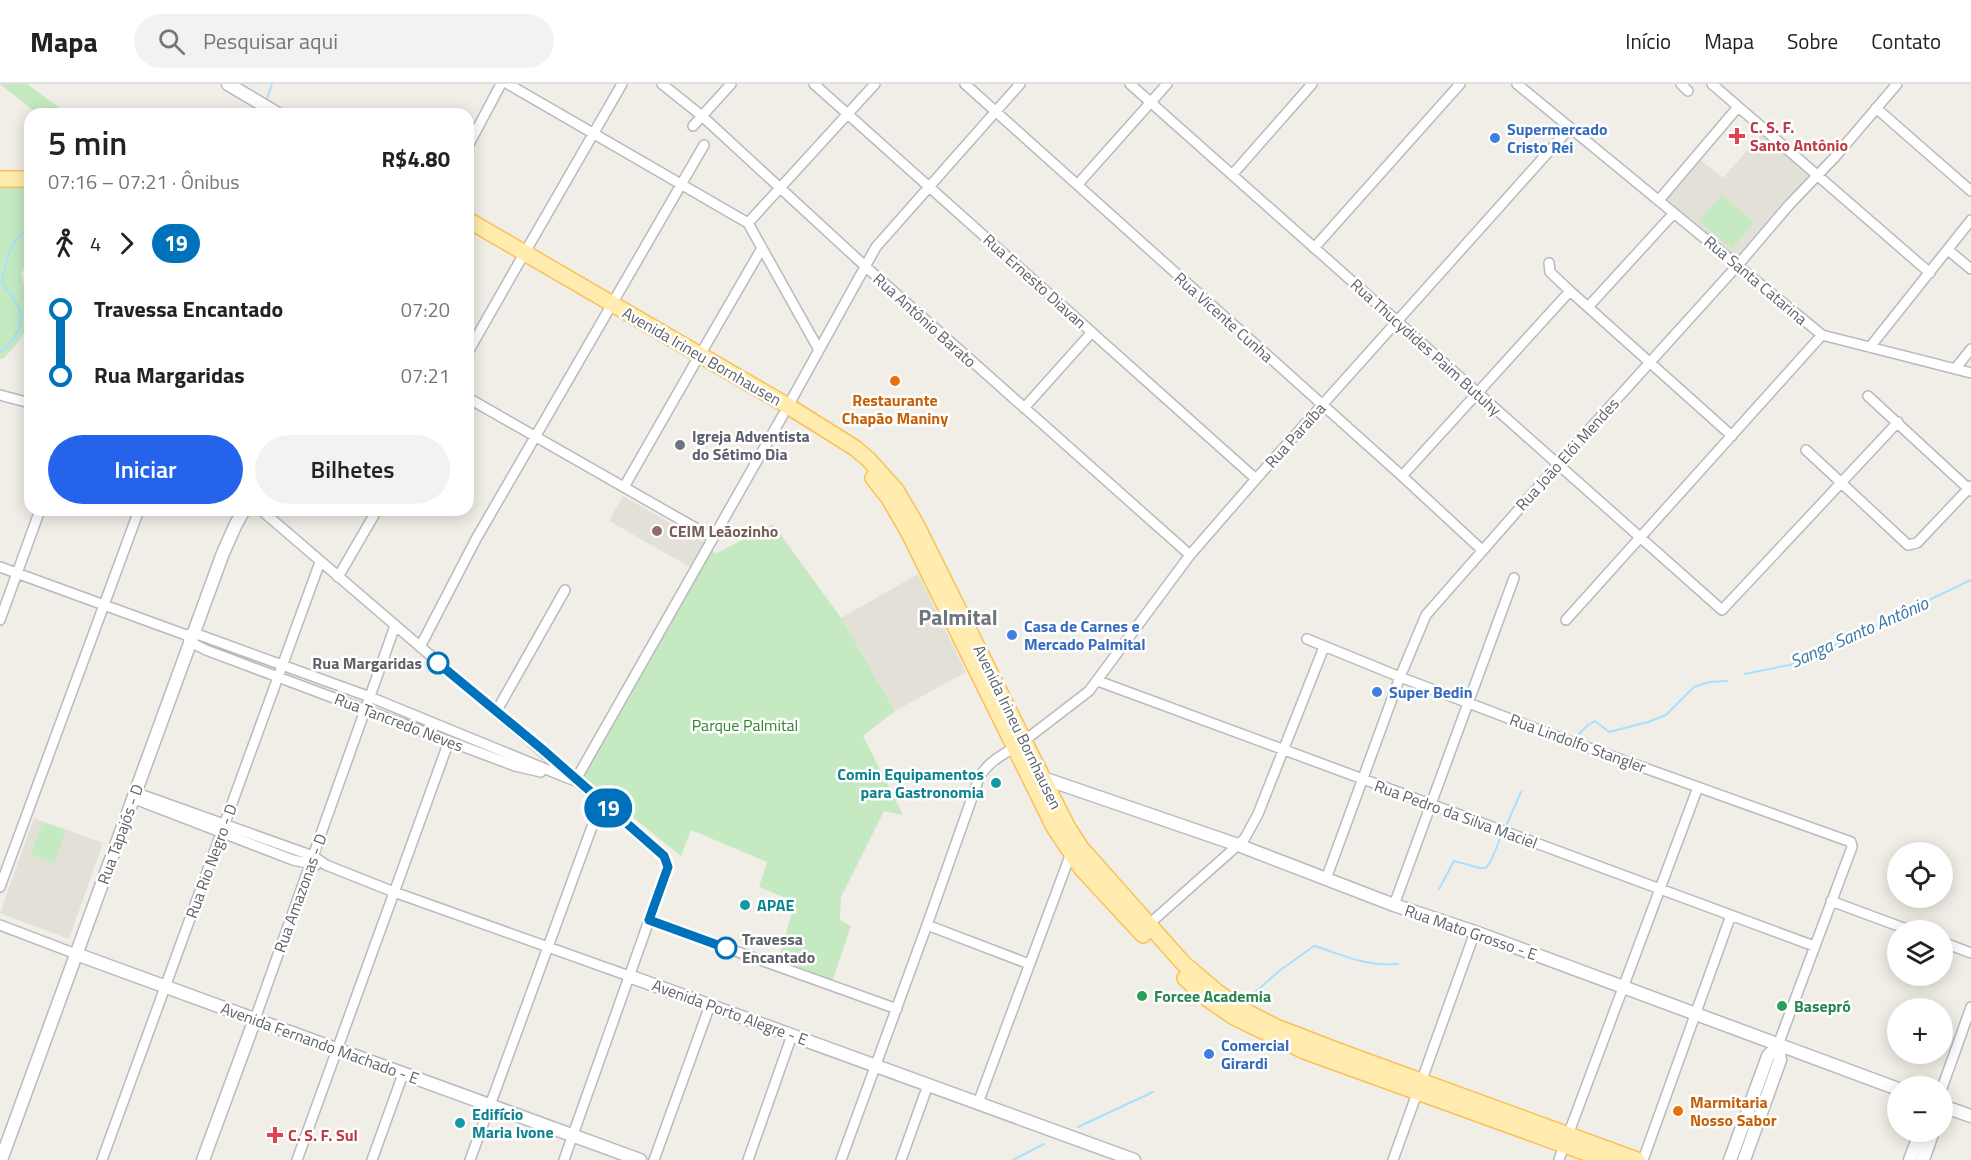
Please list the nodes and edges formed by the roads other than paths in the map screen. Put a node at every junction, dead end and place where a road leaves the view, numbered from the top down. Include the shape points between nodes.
1 (228, 84) edge
2 (501, 84) edge
3 (508, 84) edge
4 (622, 84) edge
5 (662, 84) edge
6 (731, 84) edge
7 (814, 84) edge
8 (875, 84) edge
9 (964, 84) edge
10 (1020, 84) edge
11 (1130, 84) edge
12 (1167, 84) edge
13 (1312, 84) edge
14 (1460, 84) edge
15 (1517, 84) edge
16 (1681, 84) edge
17 (1712, 84) edge
18 (1897, 84) edge
19 (1689, 91) dead end
20 (1151, 102) junction
21 (1738, 107) junction
22 (268, 108) edge
23 (1876, 108) junction
24 (996, 111) junction
25 (848, 115) junction
26 (702, 116) junction
27 (693, 126) dead end
28 (1569, 129) junction
29 (593, 133) junction
30 (474, 135) edge
31 (704, 145) dead end
32 (1232, 175) junction
33 (1817, 175) junction
34 (0, 179) edge
35 (24, 179) edge
36 (681, 184) junction
37 (1078, 184) junction
38 (929, 186) junction
39 (781, 189) junction
40 (1971, 191) edge
41 (1659, 200) junction
42 (1674, 213) junction
43 (1971, 220) edge
44 (748, 223) junction
45 (474, 224) edge
46 (474, 231) edge
47 (762, 248) junction
48 (1314, 248) junction
49 (1948, 250) junction
50 (523, 257) junction
51 (1549, 263) dead end
52 (1737, 266) junction
53 (866, 267) junction
54 (1971, 269) edge
55 (1930, 273) junction
56 (1570, 291) junction
57 (1588, 307) junction
58 (610, 308) junction
59 (1396, 321) junction
60 (1092, 332) junction
61 (1822, 335) junction
62 (474, 342) edge
63 (1870, 347) junction
64 (1971, 349) edge
65 (819, 350) junction
66 (698, 359) junction
67 (1649, 362) junction
68 (1955, 369) junction
69 (1971, 373) edge
70 (1478, 394) junction
71 (0, 395) edge
72 (1868, 396) dead end
73 (24, 401) edge
74 (474, 401) edge
75 (1322, 404) junction
76 (1024, 408) junction
77 (785, 410) junction
78 (1898, 422) junction
79 (1732, 436) junction
80 (536, 437) junction
81 (1806, 450) dead end
82 (1557, 465) junction
83 (1402, 476) junction
84 (1256, 478) junction
85 (1841, 482) junction
86 (624, 487) junction
87 (1970, 489) edge
88 (38, 516) edge
89 (137, 516) edge
90 (241, 516) edge
91 (268, 516) edge
92 (374, 516) edge
93 (713, 538) junction
94 (1640, 539) junction
95 (1482, 550) junction
96 (1190, 555) junction
97 (320, 562) junction
98 (0, 567) edge
99 (17, 573) junction
100 (338, 578) junction
101 (1514, 578) dead end
102 (564, 590) dead end
103 (105, 605) junction
104 (1566, 620) dead end
105 (0, 621) edge
106 (396, 626) junction
107 (190, 637) junction
108 (1307, 639) dead end
109 (420, 647) junction
110 (1324, 647) junction
111 (283, 665) junction
112 (279, 676) junction
113 (1400, 677) junction
114 (1098, 681) junction
115 (370, 698) junction
116 (1468, 702) junction
117 (366, 709) junction
118 (496, 712) junction
119 (449, 741) junction
120 (1019, 745) junction
121 (542, 749) junction
122 (1283, 749) junction
123 (532, 764) junction
124 (1362, 779) junction
125 (1037, 780) junction
126 (575, 781) junction
127 (1698, 787) junction
128 (133, 795) junction
129 (601, 802) junction
130 (1430, 805) junction
131 (225, 823) junction
132 (221, 834) junction
133 (1238, 845) junction
134 (1071, 853) junction
135 (311, 860) junction
136 (1326, 879) junction
137 (0, 888) edge
138 (1660, 889) junction
139 (394, 892) junction
140 (1831, 901) junction
141 (1394, 905) junction
142 (1731, 915) junction
143 (649, 920) junction
144 (1887, 922) edge
145 (0, 925) edge
146 (927, 925) junction
147 (1145, 929) junction
148 (1475, 932) junction
149 (548, 946) junction
150 (1814, 946) junction
151 (1953, 946) edge
152 (1971, 953) edge
153 (76, 954) junction
154 (1029, 964) junction
155 (630, 976) junction
156 (165, 987) junction
157 (1623, 987) junction
158 (710, 1005) junction
159 (1971, 1007) edge
160 (897, 1009) junction
161 (1696, 1015) junction
162 (255, 1019) junction
163 (792, 1035) junction
164 (1778, 1045) junction
165 (337, 1049) junction
166 (876, 1066) junction
167 (403, 1074) junction
168 (1946, 1076) edge
169 (928, 1085) junction
170 (1887, 1085) edge
171 (1419, 1087) junction
172 (978, 1103) junction
173 (490, 1105) junction
174 (1953, 1109) edge
175 (1971, 1116) edge
176 (1753, 1117) junction
177 (573, 1136) junction
178 (1566, 1140) junction
179 (1917, 1142) edge
180 (1929, 1142) edge
181 (1, 1160) edge
182 (102, 1160) edge
183 (203, 1160) edge
184 (297, 1160) edge
185 (372, 1160) edge
186 (470, 1160) edge
187 (564, 1160) edge
188 (640, 1160) edge
189 (654, 1160) edge
190 (748, 1160) edge
191 (841, 1160) edge
192 (901, 1160) edge
193 (1134, 1160) edge
194 (1394, 1160) edge
195 (1559, 1160) edge
196 (1606, 1160) edge
197 (1638, 1160) edge
198 (1643, 1160) edge
199 (1730, 1160) edge
200 (1744, 1160) edge
201 (1910, 1160) edge
202 (1923, 1160) edge

1 - 22 street
2 - 30 street
3 - 29 street
4 - 29 street
5 - 26 street, Rua Antônio Barato
6 - 26 street
7 - 25 street, Rua Ernesto Diavan
8 - 25 street
9 - 24 street, Rua Vicente Cunha
10 - 24 street
11 - 20 street, Rua Thucydides Paim Butuhy
12 - 20 street
13 - 32 street
14 - 48 street
15 - 28 street, Rua Santa Catarina
16 - 19 street
17 - 21 street
18 - 23 street, Rua João Elói Mendes
20 - 32 street, Rua Thucydides Paim Butuhy
20 - 37 street
21 - 33 street
21 - 41 street
23 - 33 street, Rua João Elói Mendes
23 - 40 street
24 - 37 street, Rua Vicente Cunha
24 - 38 street
25 - 38 street, Rua Ernesto Diavan
25 - 39 street
26 - 27 street
26 - 39 street, Rua Antônio Barato
28 - 41 street, Rua Santa Catarina
28 - 59 street, Rua Paraíba
29 - 36 street
29 - 50 street
31 - 36 street
32 - 48 street, Rua Thucydides Paim Butuhy
33 - 52 street, Rua João Elói Mendes
33 - 55 street
34 - 35 main road
36 - 44 street
36 - 58 street
37 - 75 street, Rua Vicente Cunha
38 - 53 street via 876,247
38 - 60 street, Rua Ernesto Diavan
39 - 44 street
39 - 53 street, Rua Antônio Barato
41 - 42 street, Rua Santa Catarina
42 - 52 street, Rua Santa Catarina
42 - 57 street
43 - 49 street
44 - 47 street
45 - 50 main road, Avenida Irineu Bornhausen
46 - 50 main road, Avenida Irineu Bornhausen
47 - 65 street
47 - 66 street
48 - 59 street, Rua Thucydides Paim Butuhy
49 - 54 street
49 - 55 street
50 - 58 main road, Avenida Irineu Bornhausen
50 - 62 street
51 - 56 street via 1550,272
52 - 61 street, Rua Santa Catarina
52 - 67 street, Rua João Elói Mendes
53 - 65 street
53 - 76 street, Rua Antônio Barato
55 - 63 street
56 - 57 street
56 - 70 street
57 - 67 street
58 - 66 main road, Avenida Irineu Bornhausen
58 - 80 street
59 - 70 street, Rua Thucydides Paim Butuhy
59 - 75 street, Rua Paraíba
60 - 76 street
60 - 84 street, Rua Ernesto Diavan
61 - 63 street, Rua Santa Catarina
61 - 79 street
63 - 68 street, Rua Santa Catarina
64 - 68 street
65 - 77 street
66 - 77 main road, Avenida Irineu Bornhausen
66 - 86 street
67 - 79 street
67 - 82 street, Rua João Elói Mendes
68 - 69 street, Rua Santa Catarina
70 - 82 street, Rua Thucydides Paim Butuhy
70 - 83 street
71 - 73 street
72 - 78 street
74 - 80 street
75 - 83 street, Rua Vicente Cunha
75 - 84 street, Rua Paraíba
76 - 96 street, Rua Antônio Barato
77 - 93 street
77 - 120 main road, Avenida Irineu Bornhausen via 862,466 888,497
78 - 85 street
78 - 87 street
79 - 94 street
80 - 86 street
80 - 109 street via 476,539
81 - 85 street
82 - 94 street, Rua Thucydides Paim Butuhy
82 - 95 street, Rua João Elói Mendes
83 - 95 street, Rua Vicente Cunha
84 - 96 street, Rua Paraíba
85 - 87 street via 1908,545 1917,543
85 - 94 street, Rua Thucydides Paim Butuhy via 1722,610
86 - 93 street
88 - 99 street
89 - 103 street
90 - 107 street, Rua Tapajós - D
91 - 97 street
92 - 100 street
93 - 126 street
94 - 104 street
95 - 113 street, Rua João Elói Mendes via 1426,615
96 - 114 street, Rua Paraíba
97 - 100 street
97 - 111 street, Rua Rio Negro - D
98 - 99 street, Rua Tancredo Neves
99 - 103 street, Rua Tancredo Neves
99 - 105 street
100 - 106 street
101 - 116 street
102 - 118 street
103 - 107 street, Rua Tancredo Neves
103 - 137 street
106 - 109 street
106 - 115 street, Rua Amazonas - D
107 - 111 street, Rua Tancredo Neves
107 - 112 street, Rua Tancredo Neves
107 - 128 street, Rua Tapajós - D
108 - 110 street, Rua Lindolfo Stangler
109 - 118 street
110 - 113 street, Rua Lindolfo Stangler
110 - 122 street
111 - 112 street, Rua Rio Negro - D
111 - 115 street, Rua Tancredo Neves
112 - 117 street, Rua Tancredo Neves
112 - 131 street, Rua Rio Negro - D
113 - 116 street, Rua Lindolfo Stangler
113 - 124 street, Rua João Elói Mendes
114 - 120 street, Rua Paraíba
114 - 122 street, Rua Pedro da Silva Maciel
115 - 117 street, Rua Amazonas - D
115 - 123 street, Rua Tancredo Neves
116 - 127 street, Rua Lindolfo Stangler
116 - 130 street
117 - 119 street, Rua Tancredo Neves
117 - 135 street, Rua Amazonas - D
118 - 121 street
119 - 126 street, Rua Tancredo Neves via 515,766
119 - 139 street
120 - 125 main road, Avenida Irineu Bornhausen
120 - 146 street, Rua Paraíba via 983,769
121 - 123 street
121 - 126 street
122 - 124 street, Rua Pedro da Silva Maciel
122 - 133 street via 1258,814
123 - 126 street, Rua Tancredo Neves
124 - 130 street, Rua Pedro da Silva Maciel
124 - 136 street, Rua João Elói Mendes
125 - 133 street, Rua Mato Grosso - E
125 - 134 main road, Avenida Irineu Bornhausen via 1054,826
125 - 147 main road, Avenida Irineu Bornhausen via 1081,848
126 - 129 street
127 - 138 street
127 - 140 street, Rua Lindolfo Stangler via 1851,842
128 - 131 street, Avenida Porto Alegre - E
128 - 132 street, Avenida Porto Alegre - E
128 - 153 street, Rua Tapajós - D
129 - 143 street via 664,856 668,867
129 - 149 street
130 - 138 street, Rua Pedro da Silva Maciel
130 - 141 street
131 - 132 street, Rua Rio Negro - D
131 - 135 street, Avenida Porto Alegre - E
132 - 135 street, Avenida Porto Alegre - E
132 - 156 street, Rua Rio Negro - D
133 - 136 street, Rua Mato Grosso - E
133 - 147 street
134 - 147 main road, Avenida Irineu Bornhausen
134 - 154 street
135 - 139 street, Avenida Porto Alegre - E
135 - 162 street, Rua Amazonas - D
136 - 141 street, Rua Mato Grosso - E
138 - 142 street, Rua Pedro da Silva Maciel
138 - 157 street
139 - 149 street, Avenida Porto Alegre - E
139 - 165 street
140 - 144 street
140 - 150 street
141 - 148 street, Rua Mato Grosso - E
142 - 150 street, Rua Pedro da Silva Maciel
142 - 161 street
143 - 155 street
143 - 160 street
145 - 153 street, Avenida Fernando Machado - E
146 - 154 street
146 - 160 street, Rua Paraíba
147 - 171 main road, Avenida Irineu Bornhausen via 1176,970 1234,1017 1315,1056
148 - 157 street, Rua Mato Grosso - E
148 - 171 street
149 - 155 street, Avenida Porto Alegre - E
149 - 173 street
150 - 164 street
151 - 152 street
153 - 156 street, Avenida Fernando Machado - E
153 - 181 street, Rua Tapajós - D
154 - 172 street
155 - 158 street, Avenida Porto Alegre - E
155 - 177 street
156 - 162 street, Avenida Fernando Machado - E
156 - 182 street, Rua Rio Negro - D
157 - 161 street, Rua Mato Grosso - E
157 - 178 street
158 - 163 street, Avenida Porto Alegre - E
158 - 189 street
159 - 168 street
160 - 166 street, Rua Paraíba
161 - 164 street, Rua Mato Grosso - E
161 - 198 street
162 - 165 street, Avenida Fernando Machado - E
162 - 183 street, Rua Amazonas - D
163 - 166 street, Avenida Porto Alegre - E
163 - 190 street
164 - 170 street, Rua Mato Grosso - E
164 - 176 street via 1768,1056
165 - 167 street, Avenida Fernando Machado - E
165 - 184 street
166 - 169 street, Avenida Porto Alegre - E
166 - 191 street, Rua Paraíba
167 - 173 street, Avenida Fernando Machado - E
167 - 185 street
169 - 172 street, Avenida Porto Alegre - E
169 - 192 street
171 - 178 main road, Avenida Irineu Bornhausen
171 - 194 street
172 - 193 street, Avenida Porto Alegre - E
173 - 177 street, Avenida Fernando Machado - E
173 - 186 street
174 - 175 street
176 - 199 street
176 - 200 street
177 - 187 street
177 - 188 street, Avenida Fernando Machado - E
178 - 195 street
178 - 196 main road
178 - 197 main road
179 - 201 street
180 - 202 street

